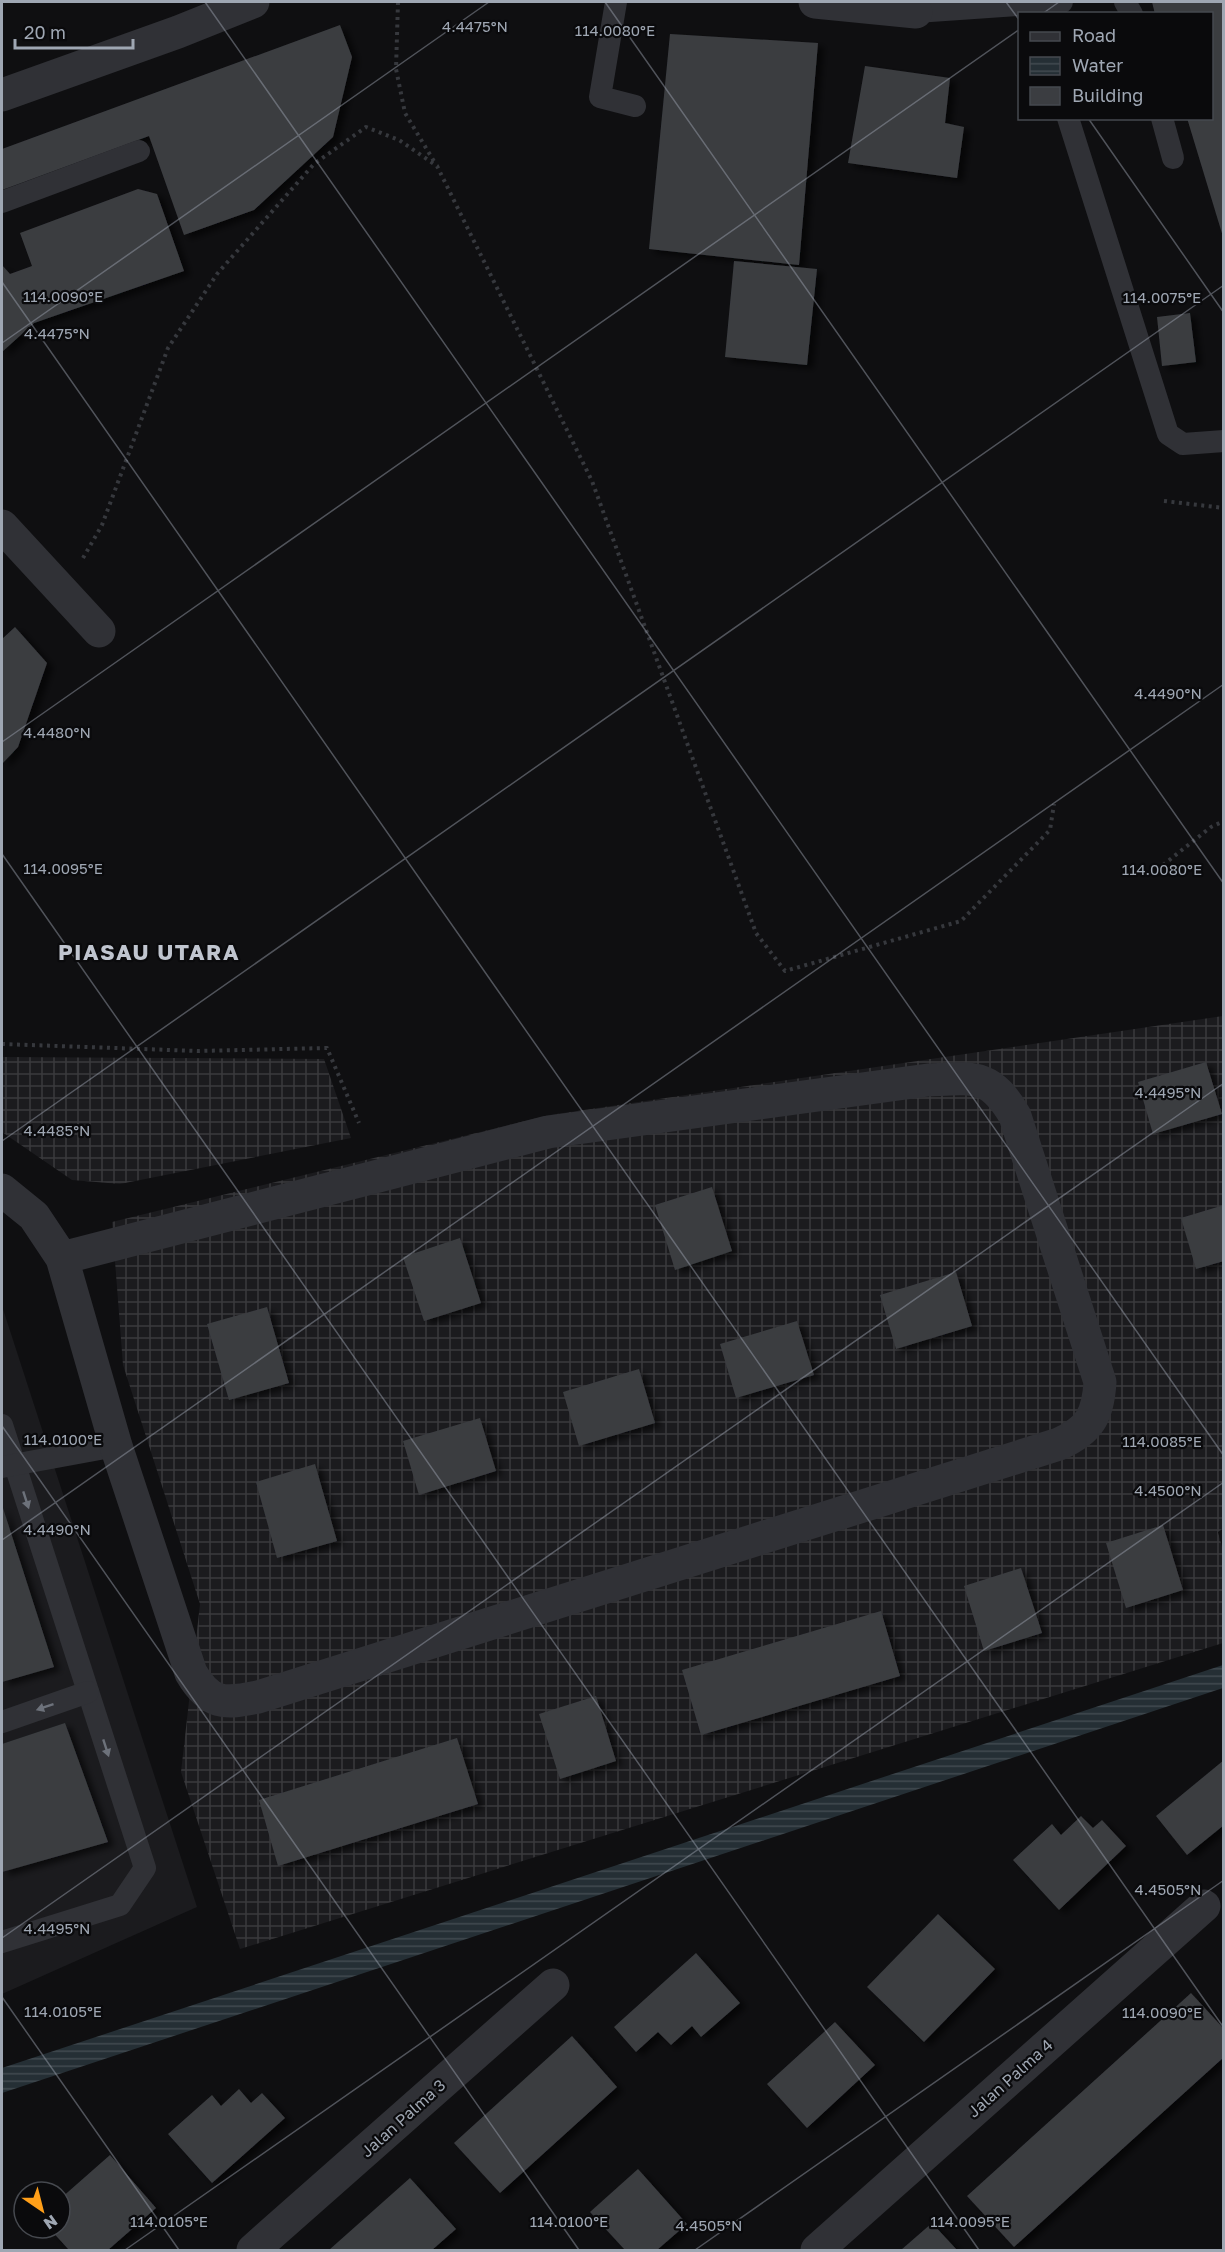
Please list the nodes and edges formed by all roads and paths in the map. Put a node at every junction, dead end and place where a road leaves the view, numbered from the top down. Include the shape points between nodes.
1 (254, 2) edge
2 (398, 2) edge
3 (616, 2) edge
4 (815, 2) edge
5 (1062, 2) edge
6 (1034, 9) edge
7 (916, 12) joint
8 (2, 95) edge
9 (635, 106) dead end
10 (1069, 120) edge
11 (1163, 120) edge
12 (139, 151) dead end
13 (1173, 158) dead end
14 (436, 166) junction
15 (2, 202) edge
16 (1224, 441) edge
17 (1164, 501) dead end
18 (1224, 508) edge
19 (2, 526) edge
20 (64, 593) junction
21 (99, 631) dead end
22 (1054, 804) dead end
23 (1224, 821) edge
24 (1163, 865) dead end
25 (2, 1044) edge
26 (359, 1123) dead end
27 (2, 1190) edge
28 (62, 1258) junction
29 (2, 1425) edge
30 (116, 1446) junction
31 (8, 1465) edge
32 (88, 1692) junction
33 (2, 1722) edge
34 (1204, 1906) dead end
35 (2, 1942) edge
36 (553, 1985) dead end
37 (253, 2250) edge
38 (817, 2250) edge

1 - 8 street
2 - 14 path via 396,69 405,113
3 - 9 lane via 600,96
4 - 7 street
5 - 6 lane
6 - 7 lane
10 - 16 lane via 1168,434 1183,444
11 - 13 lane
12 - 15 lane
14 - 20 path via 399,140 366,127 314,164 217,274 168,348 102,525
14 - 22 path via 592,481 756,933 785,971 961,921 1050,830
17 - 18 path
19 - 20 street
20 - 21 street
23 - 24 path
25 - 26 path via 198,1051 327,1048
27 - 28 street via 34,1216
28 - 30 street
28 - 30 street via 548,1132 928,1080 986,1082 1004,1096 1015,1116 1100,1382 1098,1406 1089,1423 1077,1436 1059,1444 238,1701 217,1700 203,1692 191,1673
29 - 31 lane
30 - 31 lane
31 -> 32 lane
32 -> 33 lane
32 -> 35 lane via 145,1868 120,1905
34 - 38 street, Jalan Palma 4
36 - 37 street, Jalan Palma 3

